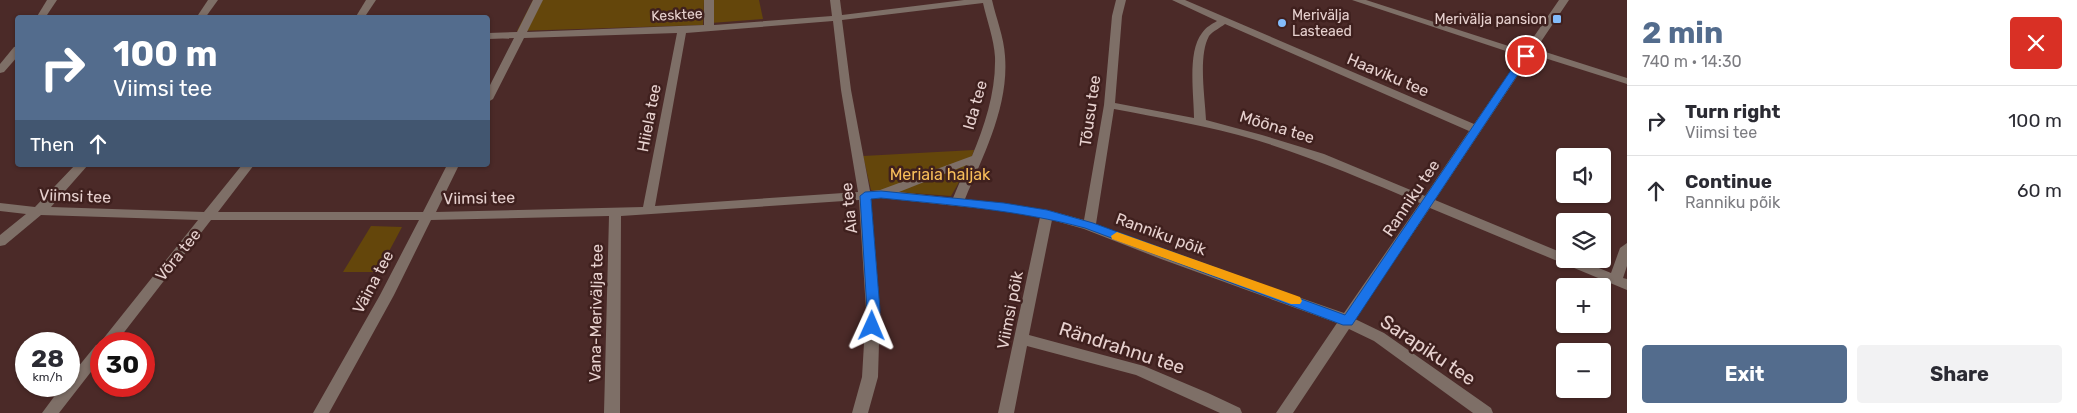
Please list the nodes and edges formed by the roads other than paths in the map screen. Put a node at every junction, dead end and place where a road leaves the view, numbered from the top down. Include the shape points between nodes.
1 (52, 0) edge
2 (213, 0) edge
3 (371, 0) edge
4 (538, 0) edge
5 (709, 0) edge
6 (835, 0) edge
7 (987, 0) edge
8 (1121, 0) edge
9 (1177, 0) edge
10 (1357, 0) edge
11 (1564, 0) edge
12 (42, 15) edge
13 (202, 15) edge
14 (361, 15) edge
15 (838, 18) junction
16 (1224, 21) junction
17 (709, 27) junction
18 (682, 30) junction
19 (522, 34) junction
20 (490, 36) edge
21 (1528, 52) junction
22 (15, 54) edge
23 (0, 70) edge
24 (1627, 81) edge
25 (490, 95) edge
26 (1109, 105) junction
27 (1200, 122) junction
28 (1477, 130) junction
29 (976, 158) junction
30 (80, 167) edge
31 (246, 167) edge
32 (452, 167) edge
33 (881, 194) junction
34 (865, 196) junction
35 (1429, 201) junction
36 (957, 202) junction
37 (0, 207) edge
38 (38, 211) junction
39 (648, 211) junction
40 (615, 213) junction
41 (1047, 214) junction
42 (209, 216) junction
43 (426, 216) junction
44 (1089, 226) junction
45 (0, 242) edge
46 (1627, 248) edge
47 (1621, 282) edge
48 (1347, 322) junction
49 (116, 332) edge
50 (1023, 338) junction
51 (90, 363) edge
52 (50, 413) edge
53 (321, 413) edge
54 (612, 413) edge
55 (860, 413) edge
56 (1006, 413) edge
57 (1234, 413) edge
58 (1284, 413) edge
59 (1485, 413) edge

1 - 12 street
2 - 13 street
3 - 14 street
4 - 19 street
5 - 17 street
6 - 15 street, Aia tee
7 - 15 street, Kesktee
7 - 29 street, Ida tee via 1000,54 1000,78 996,105
8 - 26 street, Tõusu tee via 1116,16
9 - 16 street, Haaviku tee
10 - 21 street
11 - 21 street, Ranniku tee
15 - 17 street, Kesktee
15 - 34 street, Aia tee via 846,90
16 - 27 street via 1206,33 1202,43
16 - 28 street, Haaviku tee
17 - 18 street, Kesktee
18 - 19 street, Kesktee
18 - 39 street, Hiiela tee
19 - 20 street, Kesktee
19 - 25 street
21 - 24 street
21 - 28 street, Ranniku tee
22 - 23 street
26 - 27 street, Mõõna tee
26 - 44 street, Tõusu tee
27 - 35 street, Mõõna tee via 1320,157
28 - 35 street, Ranniku tee
29 - 33 street
29 - 36 street, Ida tee
30 - 38 street
31 - 42 street, Võra tee
32 - 43 street, Väina tee
33 - 34 street, Viimsi tee
33 - 36 street, Viimsi tee
34 - 39 street, Viimsi tee
34 - 55 street, Aia tee via 874,310 870,376
35 - 47 street, Mõõna tee
35 - 48 street, Ranniku tee
36 - 41 street, Ranniku põik
37 - 38 street, Viimsi tee
38 - 42 street, Viimsi tee
38 - 45 street
39 - 40 street, Viimsi tee
40 - 43 street, Viimsi tee
40 - 54 street, Vana-Merivälja tee
41 - 44 street, Ranniku põik
41 - 50 street, Viimsi põik
42 - 43 street, Viimsi tee
42 - 49 street, Võra tee
43 - 53 street, Väina tee
44 - 48 street, Ranniku põik
46 - 47 street
48 - 58 street, Ranniku tee
48 - 59 street, Sarapiku tee via 1378,337
50 - 56 street, Viimsi põik
50 - 57 street, Rändrahnu tee via 1139,370 1203,396
51 - 52 street

